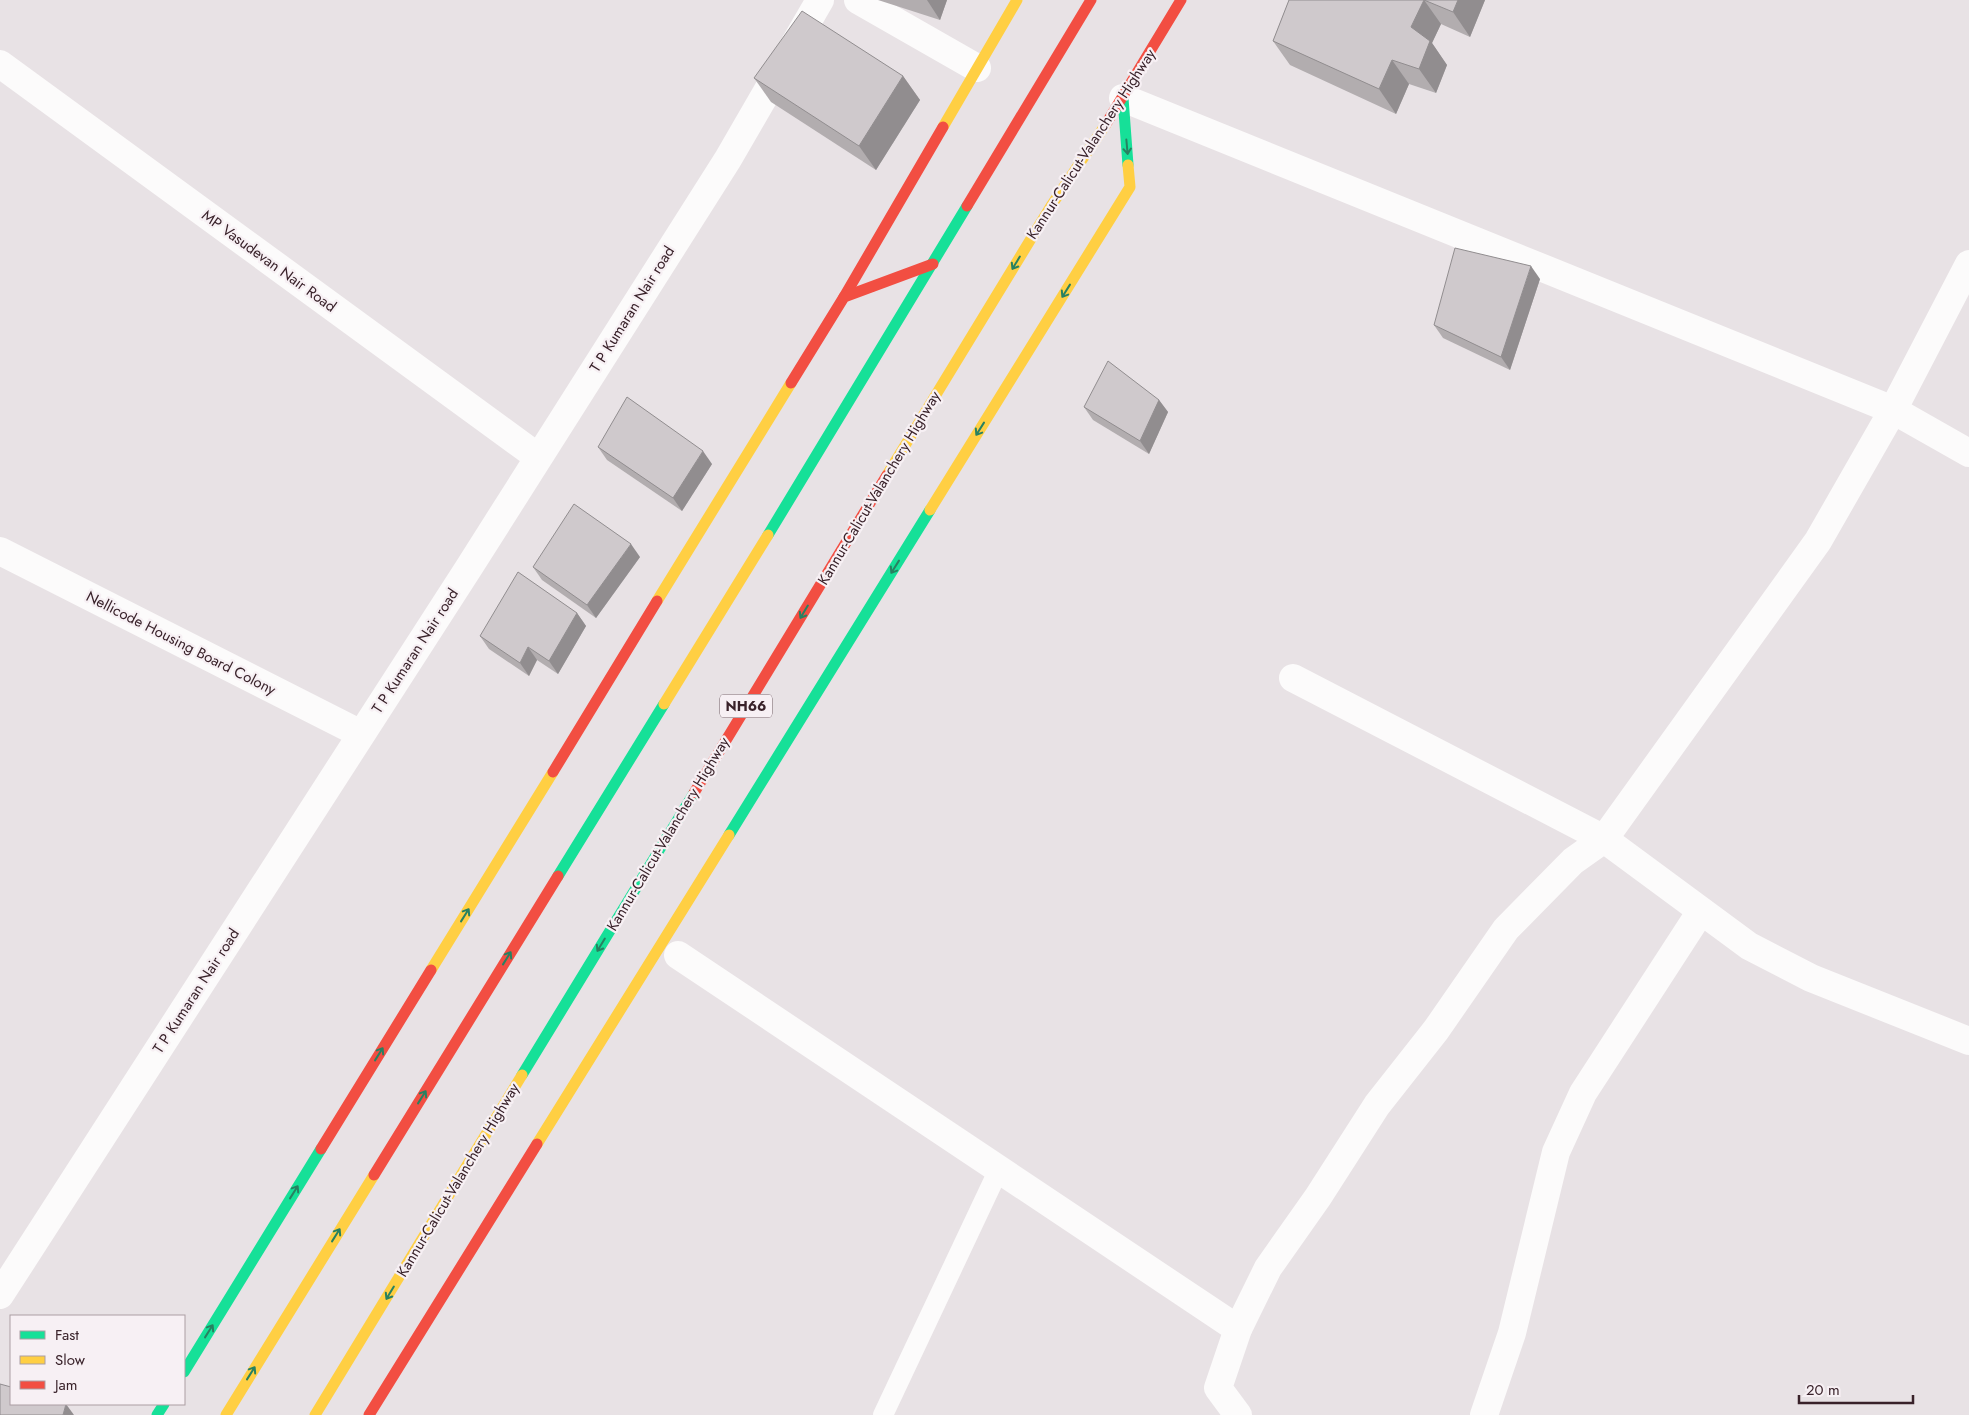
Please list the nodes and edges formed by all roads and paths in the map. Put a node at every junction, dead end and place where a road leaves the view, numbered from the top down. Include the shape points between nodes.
1 (820, 0) edge
2 (858, 0) edge
3 (1017, 0) edge
4 (1091, 0) edge
5 (1181, 0) edge
6 (0, 64) edge
7 (977, 68) junction
8 (1123, 98) junction
9 (933, 264) junction
10 (1969, 264) edge
11 (844, 297) junction
12 (1893, 410) junction
13 (1969, 453) edge
14 (538, 457) junction
15 (0, 551) edge
16 (1293, 678) dead end
17 (361, 734) junction
18 (1604, 839) junction
19 (1701, 911) junction
20 (678, 955) dead end
21 (1969, 1041) edge
22 (999, 1169) junction
23 (0, 1295) edge
24 (1238, 1329) junction
25 (185, 1370) edge
26 (226, 1415) edge
27 (315, 1415) edge
28 (369, 1415) edge
29 (882, 1415) edge
30 (1238, 1415) edge
31 (1484, 1415) edge

1 - 14 street, T P Kumaran Nair road via 728,159
2 - 7 street
3 - 7 main road
4 - 9 main road
5 - 8 main road, Kannur-Calicut-Valanchery Highway / NH66
6 - 14 street, MP Vasudevan Nair Road
7 - 11 main road
8 - 12 street
8 -> 27 main road, Kannur-Calicut-Valanchery Highway / NH66 via 1051,206
8 -> 28 main road via 1130,187
9 - 11 main road
26 -> 9 main road
10 - 12 street
25 -> 11 main road
12 - 13 street
12 - 18 street via 1818,541
14 - 17 street, T P Kumaran Nair road
15 - 17 street, Nellicode Housing Board Colony
16 - 18 street
17 - 23 street, T P Kumaran Nair road
18 - 19 street
18 - 24 street via 1574,861 1506,929 1436,1030 1377,1105 1268,1268
19 - 21 street via 1749,946 1811,978
19 - 31 street via 1583,1094 1556,1152 1512,1333
20 - 22 street
22 - 24 street
22 - 29 lane
24 - 30 street via 1218,1388

